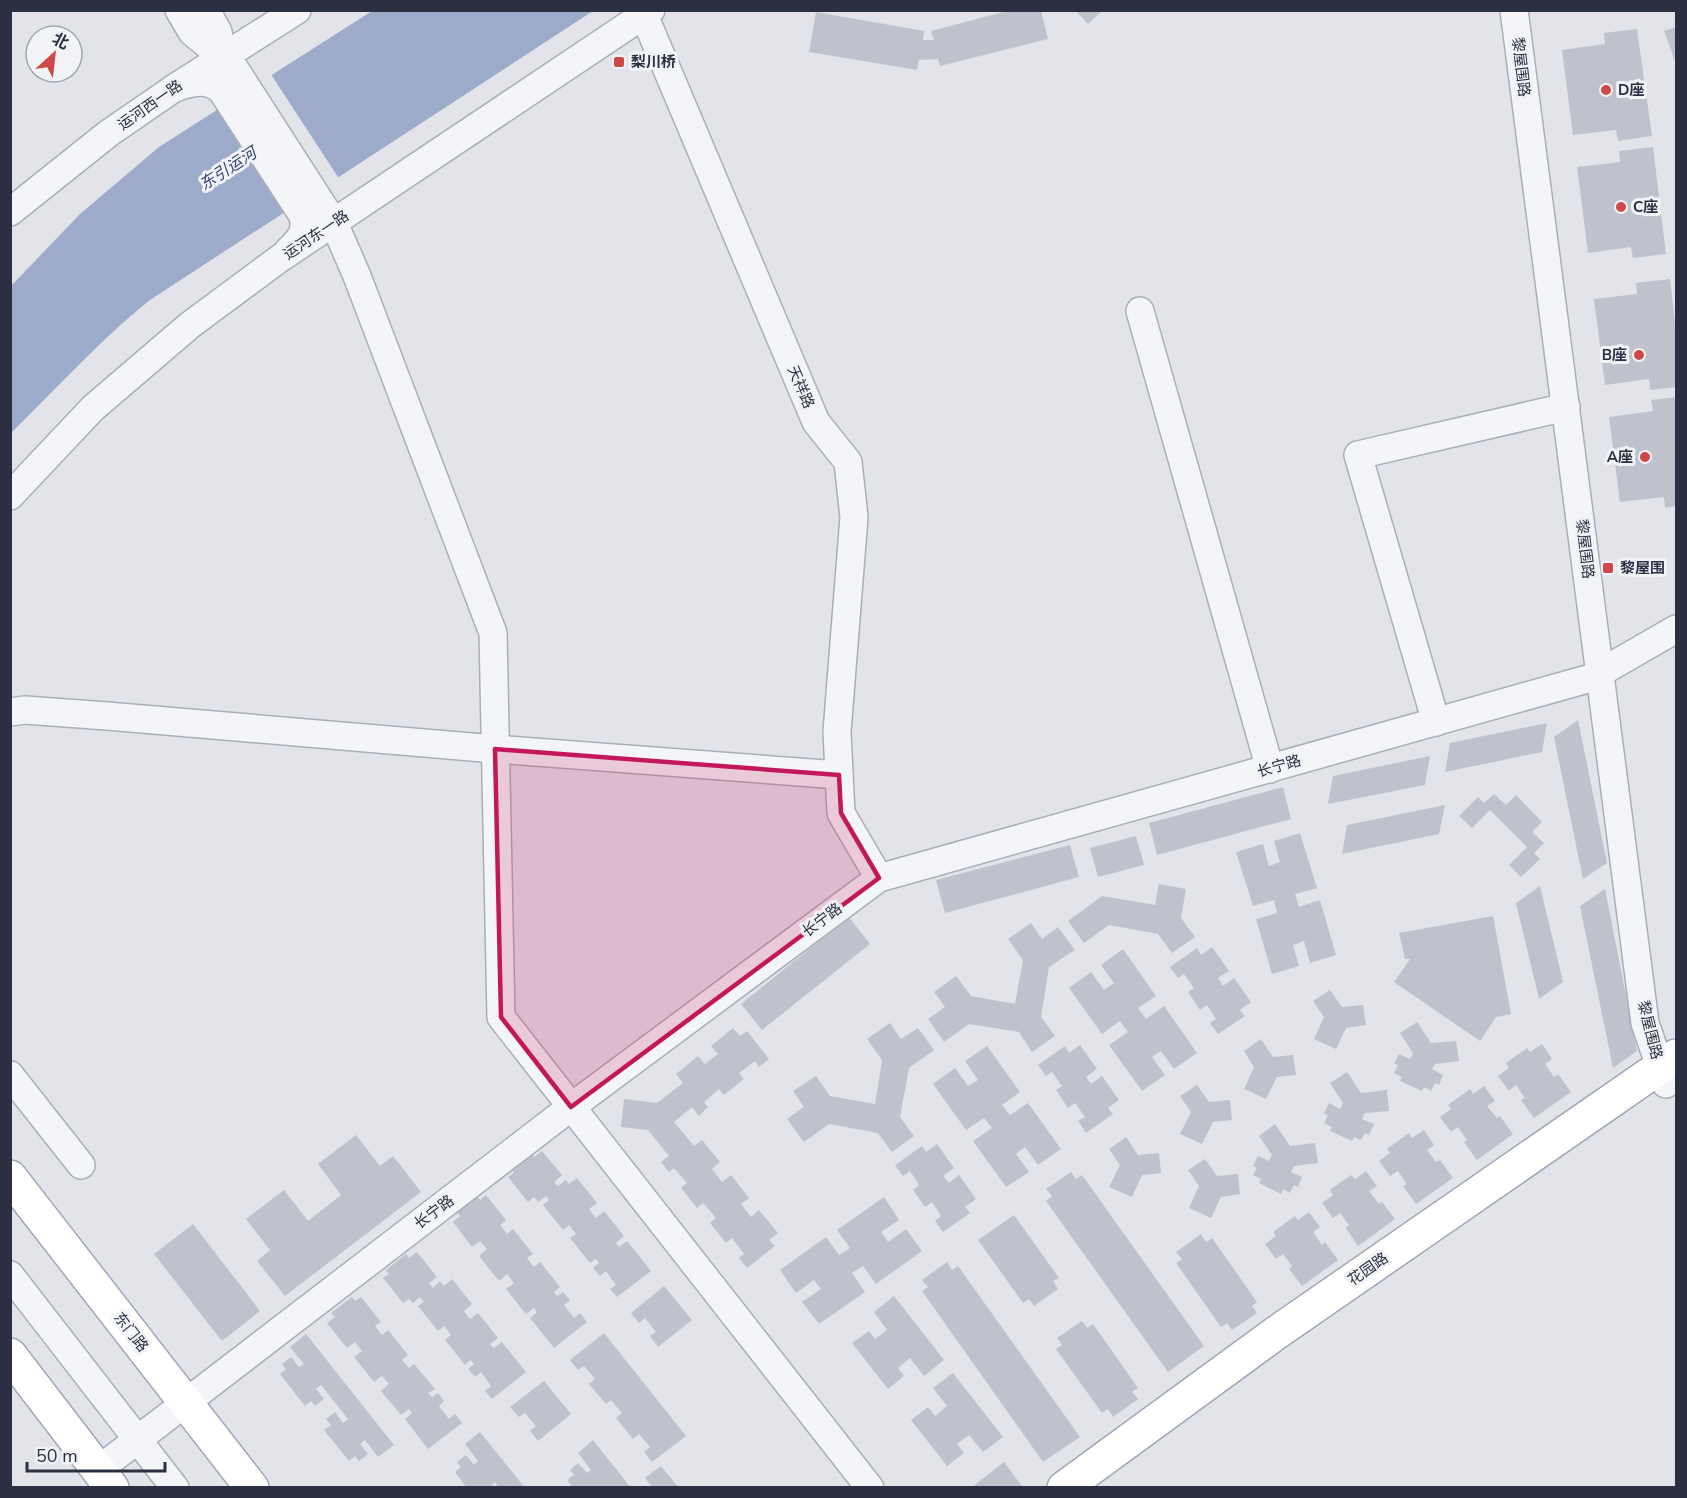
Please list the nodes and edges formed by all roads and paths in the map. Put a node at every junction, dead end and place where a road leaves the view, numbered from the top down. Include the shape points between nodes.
1 (179, 10) edge
2 (206, 10) edge
3 (297, 10) edge
4 (1514, 10) edge
5 (648, 13) edge
6 (223, 57) junction
7 (232, 86) junction
8 (173, 89) junction
9 (308, 203) junction
10 (10, 212) edge
11 (334, 223) junction
12 (279, 259) junction
13 (1140, 311) dead end
14 (1566, 407) junction
15 (10, 496) edge
16 (1677, 628) edge
17 (1600, 673) junction
18 (10, 712) edge
19 (1436, 722) junction
20 (495, 749) junction
21 (1270, 769) junction
22 (839, 775) junction
23 (879, 879) junction
24 (1670, 1072) edge
25 (10, 1075) edge
26 (571, 1107) junction
27 (81, 1165) dead end
28 (10, 1177) edge
29 (10, 1275) edge
30 (10, 1355) edge
31 (186, 1402) junction
32 (137, 1439) junction
33 (105, 1479) edge
34 (1074, 1487) edge
35 (175, 1488) edge
36 (252, 1488) edge
37 (870, 1488) edge

1 - 6 street via 192,32
2 - 6 street via 218,32
3 - 6 street, 运河西一路
4 - 14 street, 黎屋围路
5 - 11 street, 运河东一路
5 - 22 street, 天祥路 via 816,422 848,462 854,517 837,732
6 - 7 street via 233,66
6 - 8 street, 运河西一路
7 - 8 street via 200,82
7 - 9 street
8 - 10 street, 运河西一路 via 109,133
9 - 11 street
9 - 12 street via 303,216 304,231
11 - 12 street, 运河东一路
11 - 20 street via 493,633
12 - 15 street, 运河东一路 via 190,325 93,408
13 - 21 street
14 - 17 street, 黎屋围路
14 - 19 street via 1358,455
16 - 17 street, 长宁路
17 - 19 street, 长宁路
17 - 24 street, 黎屋围路 via 1645,1023
18 - 20 street via 95,715
19 - 21 street, 长宁路
20 - 22 street
20 - 26 street via 501,1017
21 - 23 street, 长宁路
22 - 23 street, 天祥路 via 842,813
23 - 26 street, 长宁路
24 - 34 main road, 花园路 via 1217,1396
25 - 27 street
26 - 31 street, 长宁路
26 - 37 street
28 - 31 main road, 东门路
29 - 32 street
30 - 33 main road
31 - 32 street, 长宁路
31 - 36 main road, 东门路
32 - 33 street, 长宁路
32 - 35 street

